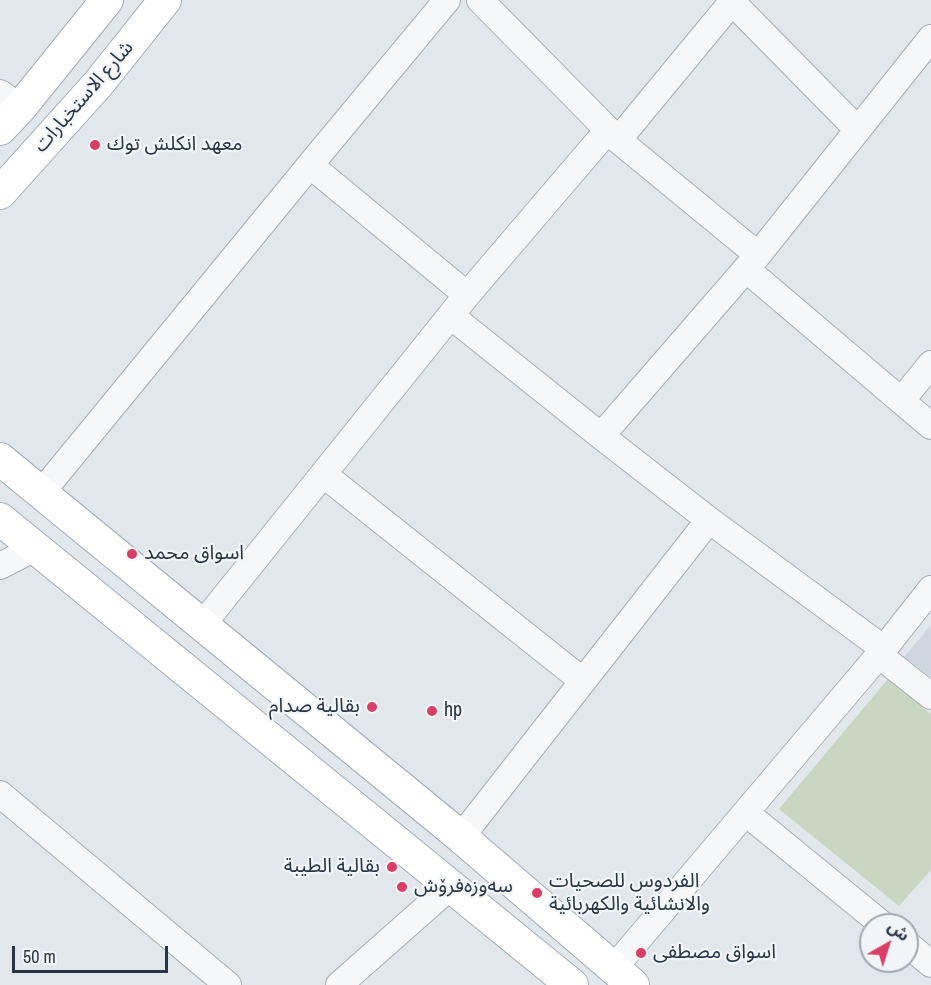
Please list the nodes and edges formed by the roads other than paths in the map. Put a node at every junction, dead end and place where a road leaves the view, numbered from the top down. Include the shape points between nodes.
1 (108, 0) edge
2 (165, 0) edge
3 (447, 0) edge
4 (480, 0) edge
5 (731, 1) edge
6 (931, 38) edge
7 (7, 110) edge
8 (857, 129) junction
9 (613, 135) junction
10 (310, 165) junction
11 (0, 193) edge
12 (752, 262) junction
13 (467, 296) junction
14 (451, 316) junction
15 (931, 364) edge
16 (901, 401) junction
17 (931, 426) edge
18 (601, 436) junction
19 (0, 459) edge
20 (323, 474) junction
21 (41, 493) junction
22 (0, 519) edge
23 (709, 520) junction
24 (35, 548) junction
25 (0, 566) edge
26 (931, 589) edge
27 (202, 625) junction
28 (882, 652) junction
29 (583, 681) junction
30 (931, 696) edge
31 (0, 794) edge
32 (746, 813) junction
33 (461, 837) junction
34 (451, 886) junction
35 (868, 913) edge
36 (919, 954) edge
37 (931, 964) edge
38 (623, 977) edge
39 (228, 985) edge
40 (339, 985) edge
41 (572, 985) edge

1 - 7 main road, شارع الاستخبارات
2 - 11 main road, شارع الاستخبارات via 98,84
3 - 10 street
4 - 9 street
5 - 8 street
5 - 9 street
6 - 8 street
8 - 12 street
9 - 12 street
9 - 13 street
10 - 13 street
10 - 21 street
12 - 16 street
12 - 18 street
13 - 14 street
14 - 18 street
14 - 20 street
15 - 16 street
16 - 17 street
18 - 23 street
19 - 21 main road
20 - 27 street
20 - 29 street
21 - 27 main road
22 - 24 main road
23 - 28 street
23 - 29 street
24 - 25 street
24 - 34 main road
26 - 28 street
27 - 33 main road
28 - 30 street
28 - 32 street
29 - 33 street
31 - 39 street
32 - 35 street
32 - 38 street
33 - 38 main road
34 - 40 street
34 - 41 main road
36 - 37 street

